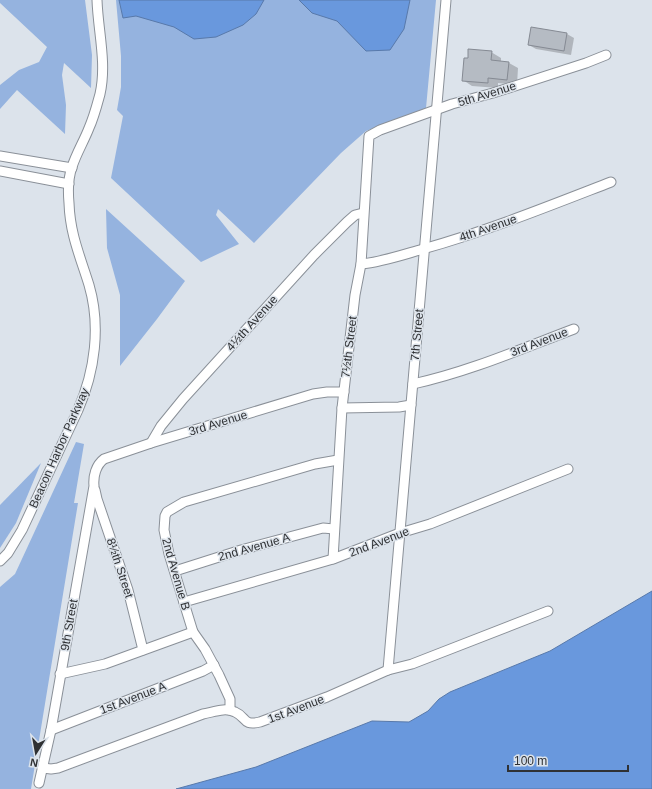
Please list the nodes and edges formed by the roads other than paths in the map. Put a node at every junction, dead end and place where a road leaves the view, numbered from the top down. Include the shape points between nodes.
1 (97, 0) edge
2 (446, 0) edge
3 (606, 54) dead end
4 (436, 110) junction
5 (369, 136) joint
6 (0, 156) edge
7 (72, 168) junction
8 (0, 171) edge
9 (611, 182) dead end
10 (69, 184) junction
11 (363, 213) junction
12 (425, 249) junction
13 (361, 264) junction
14 (574, 329) dead end
15 (413, 384) junction
16 (344, 392) junction
17 (410, 405) junction
18 (342, 408) junction
19 (151, 443) junction
20 (338, 460) junction
21 (97, 467) joint
22 (568, 469) dead end
23 (94, 486) junction
24 (334, 529) junction
25 (400, 533) junction
26 (333, 559) junction
27 (0, 562) edge
28 (175, 571) junction
29 (184, 602) junction
30 (548, 611) dead end
31 (192, 632) junction
32 (143, 650) junction
33 (214, 665) junction
34 (388, 670) junction
35 (60, 674) junction
36 (230, 710) junction
37 (51, 730) junction
38 (43, 768) junction
39 (39, 783) dead end

1 - 7 street, Beacon Harbor Parkway via 102,81 94,116
2 - 4 street, 7th Street
3 - 4 street, 5th Avenue via 586,63
4 - 5 street, 5th Avenue
4 - 12 street, 7th Street
5 - 11 street, 7½th Street
6 - 7 street
7 - 10 street, Beacon Harbor Parkway
8 - 10 street
9 - 12 street, 4th Avenue via 488,229
10 - 27 street, Beacon Harbor Parkway via 71,231 92,300 95,336 92,368 84,397 22,530
11 - 13 street, 7½th Street
11 - 19 street, 4½th Avenue via 355,214 314,255 183,399
12 - 13 street, 4th Avenue
12 - 15 street, 7th Street
13 - 16 street, 7½th Street
14 - 15 street, 3rd Avenue via 475,366
15 - 17 street, 7th Street
16 - 18 street, 7½th Street
16 - 19 street, 3rd Avenue via 314,394
17 - 18 street
17 - 25 street, 7th Street
18 - 20 street, 7½th Street
19 - 21 street, 3rd Avenue via 104,459
20 - 24 street, 7½th Street
20 - 28 street, 2nd Avenue B via 212,493 171,508 165,516 164,530
21 - 23 street, 9th Street
22 - 25 street, 2nd Avenue via 430,524
23 - 32 street, 8½th Street via 128,590
23 - 35 street, 9th Street
24 - 26 street, 7½th Street
24 - 28 street, 2nd Avenue A via 323,528
25 - 26 street, 2nd Avenue
25 - 34 street, 7th Street
26 - 29 street, 2nd Avenue
28 - 29 street, 2nd Avenue B
29 - 31 street, 2nd Avenue B
30 - 34 street, 1st Avenue via 412,664
31 - 32 street
31 - 33 street, 2nd Avenue B
32 - 35 street via 105,664
33 - 36 street, 2nd Avenue B via 230,699
33 - 37 street, 1st Avenue A via 203,672
34 - 36 street, 1st Avenue via 327,697 260,722 249,723
35 - 37 street, 9th Street
36 - 38 street via 204,714 58,768
37 - 38 street, 9th Street
38 - 39 street, 9th Street

